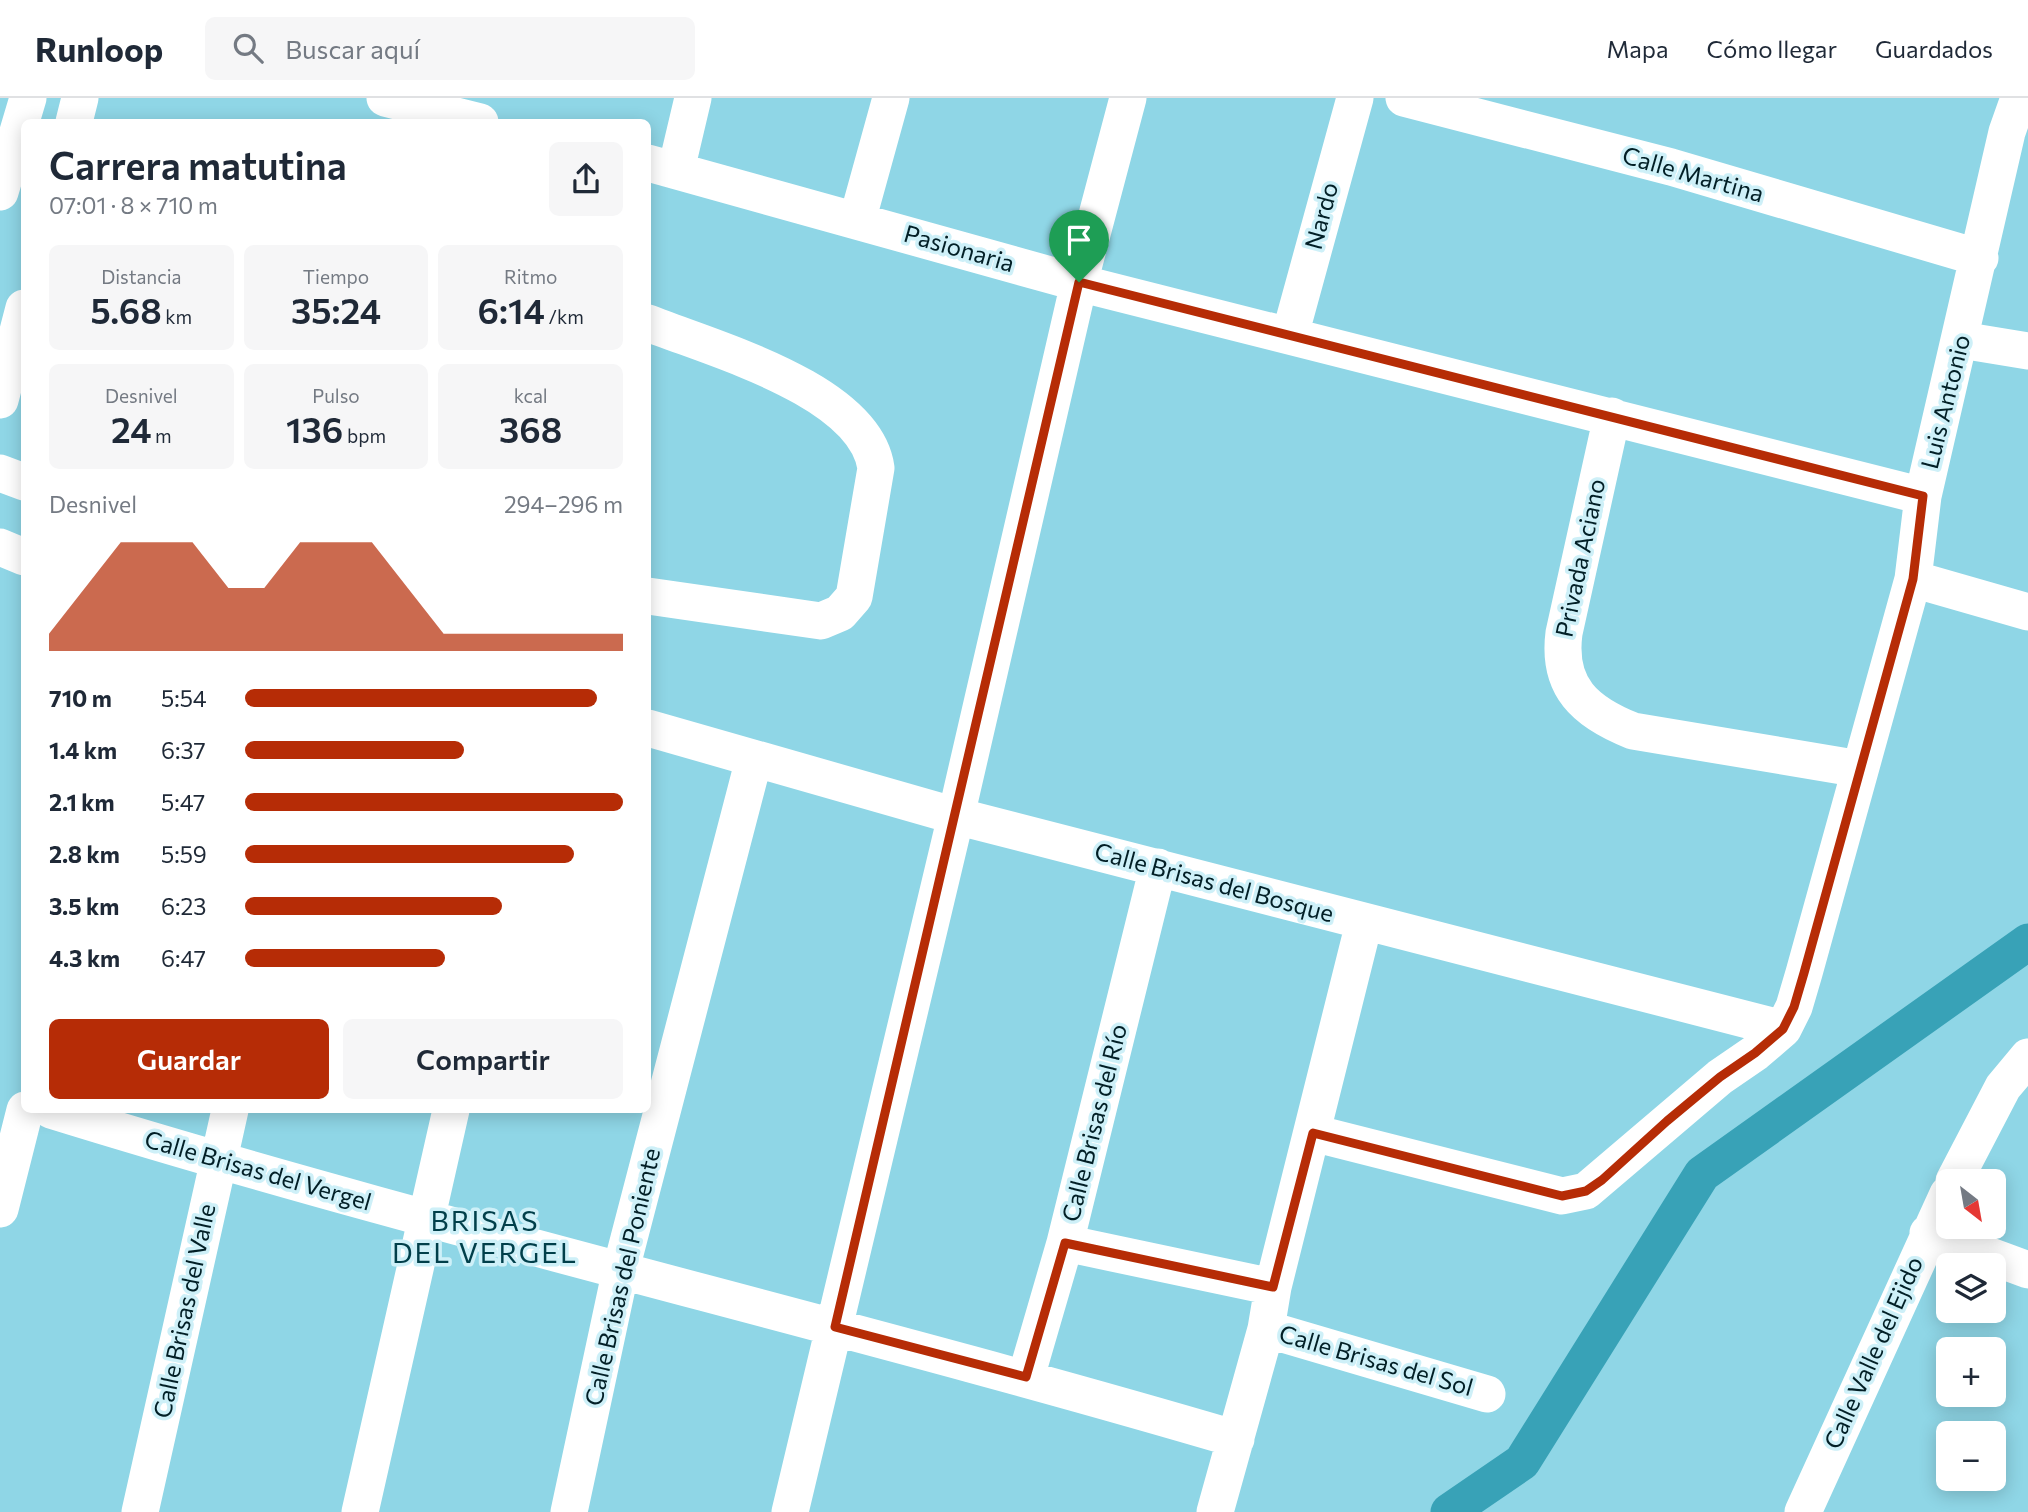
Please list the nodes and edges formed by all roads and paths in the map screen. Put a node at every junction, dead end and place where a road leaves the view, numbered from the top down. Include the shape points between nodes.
1 (28, 98) edge
2 (80, 98) edge
3 (384, 98) edge
4 (498, 98) edge
5 (693, 98) edge
6 (891, 98) edge
7 (1128, 98) edge
8 (1355, 98) edge
9 (1404, 98) edge
10 (2019, 98) edge
11 (22, 119) edge
12 (75, 119) edge
13 (468, 119) edge
14 (493, 119) edge
15 (21, 122) edge
16 (2018, 134) edge
17 (662, 166) edge
18 (0, 192) edge
19 (857, 221) junction
20 (1980, 258) junction
21 (1079, 282) junction
22 (21, 320) edge
23 (651, 324) edge
24 (1290, 335) junction
25 (1961, 340) junction
26 (2028, 351) edge
27 (0, 400) edge
28 (1612, 416) junction
29 (0, 473) edge
30 (21, 481) edge
31 (1923, 496) junction
32 (0, 547) edge
33 (21, 557) edge
34 (1913, 579) junction
35 (651, 597) edge
36 (2028, 612) edge
37 (651, 729) edge
38 (754, 759) junction
39 (1860, 769) junction
40 (956, 816) junction
41 (1158, 867) junction
42 (1364, 923) junction
43 (1783, 1029) junction
44 (2028, 1056) edge
45 (0, 1096) edge
46 (21, 1100) edge
47 (24, 1113) edge
48 (61, 1113) edge
49 (229, 1113) edge
50 (450, 1113) edge
51 (1313, 1133) junction
52 (217, 1161) junction
53 (1960, 1169) edge
54 (0, 1209) edge
55 (1936, 1217) edge
56 (425, 1218) junction
57 (1928, 1233) junction
58 (1065, 1243) junction
59 (621, 1269) junction
60 (2028, 1270) edge
61 (1273, 1287) junction
62 (835, 1327) junction
63 (1266, 1329) junction
64 (1026, 1377) junction
65 (1487, 1394) dead end
66 (1236, 1439) junction
67 (140, 1512) edge
68 (360, 1512) edge
69 (569, 1512) edge
70 (790, 1512) edge
71 (1215, 1512) edge
72 (1802, 1512) edge

1 - 11 street
2 - 12 street
3 - 13 street
4 - 14 street
5 - 17 street
6 - 19 street
7 - 21 street
8 - 24 street, Nardo
9 - 20 street, Calle Martina via 1671,167
10 - 16 street, Luis Antonio
15 - 18 street
16 - 20 street, Luis Antonio
17 - 19 street, Pasionaria
19 - 21 street, Pasionaria
20 - 25 street, Luis Antonio
21 - 24 street, Pasionaria
21 - 40 street
22 - 27 street
23 - 35 street via 802,384 859,427 873,450 876,468 854,597 840,613 821,621
24 - 28 street, Pasionaria
25 - 26 street
25 - 31 street, Luis Antonio
28 - 31 street, Pasionaria
28 - 39 street, Privada Aciano via 1564,633 1561,654 1568,682 1610,722 1633,731
29 - 30 street
31 - 34 street, Luis Antonio
32 - 33 street
34 - 36 street
34 - 39 street, Luis Antonio
37 - 38 street, Calle Brisas del Bosque
38 - 40 street, Calle Brisas del Bosque
38 - 59 street, Calle Brisas del Poniente
39 - 43 street, Luis Antonio via 1797,996
40 - 41 street, Calle Brisas del Bosque
40 - 62 street
41 - 42 street, Calle Brisas del Bosque
41 - 58 street, Calle Brisas del Río
42 - 43 street, Calle Brisas del Bosque
42 - 51 street
43 - 51 street via 1586,1191 1562,1196
44 - 53 street via 2003,1087
45 - 46 street
47 - 54 street
48 - 52 street, Calle Brisas del Vergel
49 - 52 street, Calle Brisas del Valle
50 - 56 street
51 - 61 street
52 - 56 street, Calle Brisas del Vergel
52 - 67 street, Calle Brisas del Valle
55 - 57 street, Calle Valle del Ejido
56 - 59 street, Calle Brisas del Vergel
56 - 68 street
57 - 60 street
57 - 72 street, Calle Valle del Ejido
58 - 61 street
58 - 64 street, Calle Brisas del Río
59 - 62 street, Calle Brisas del Vergel
59 - 69 street, Calle Brisas del Poniente
61 - 63 street
62 - 64 street, Calle Brisas del Vergel
62 - 70 street
63 - 65 street, Calle Brisas del Sol
63 - 66 street
64 - 66 street, Calle Brisas del Vergel
66 - 71 street

